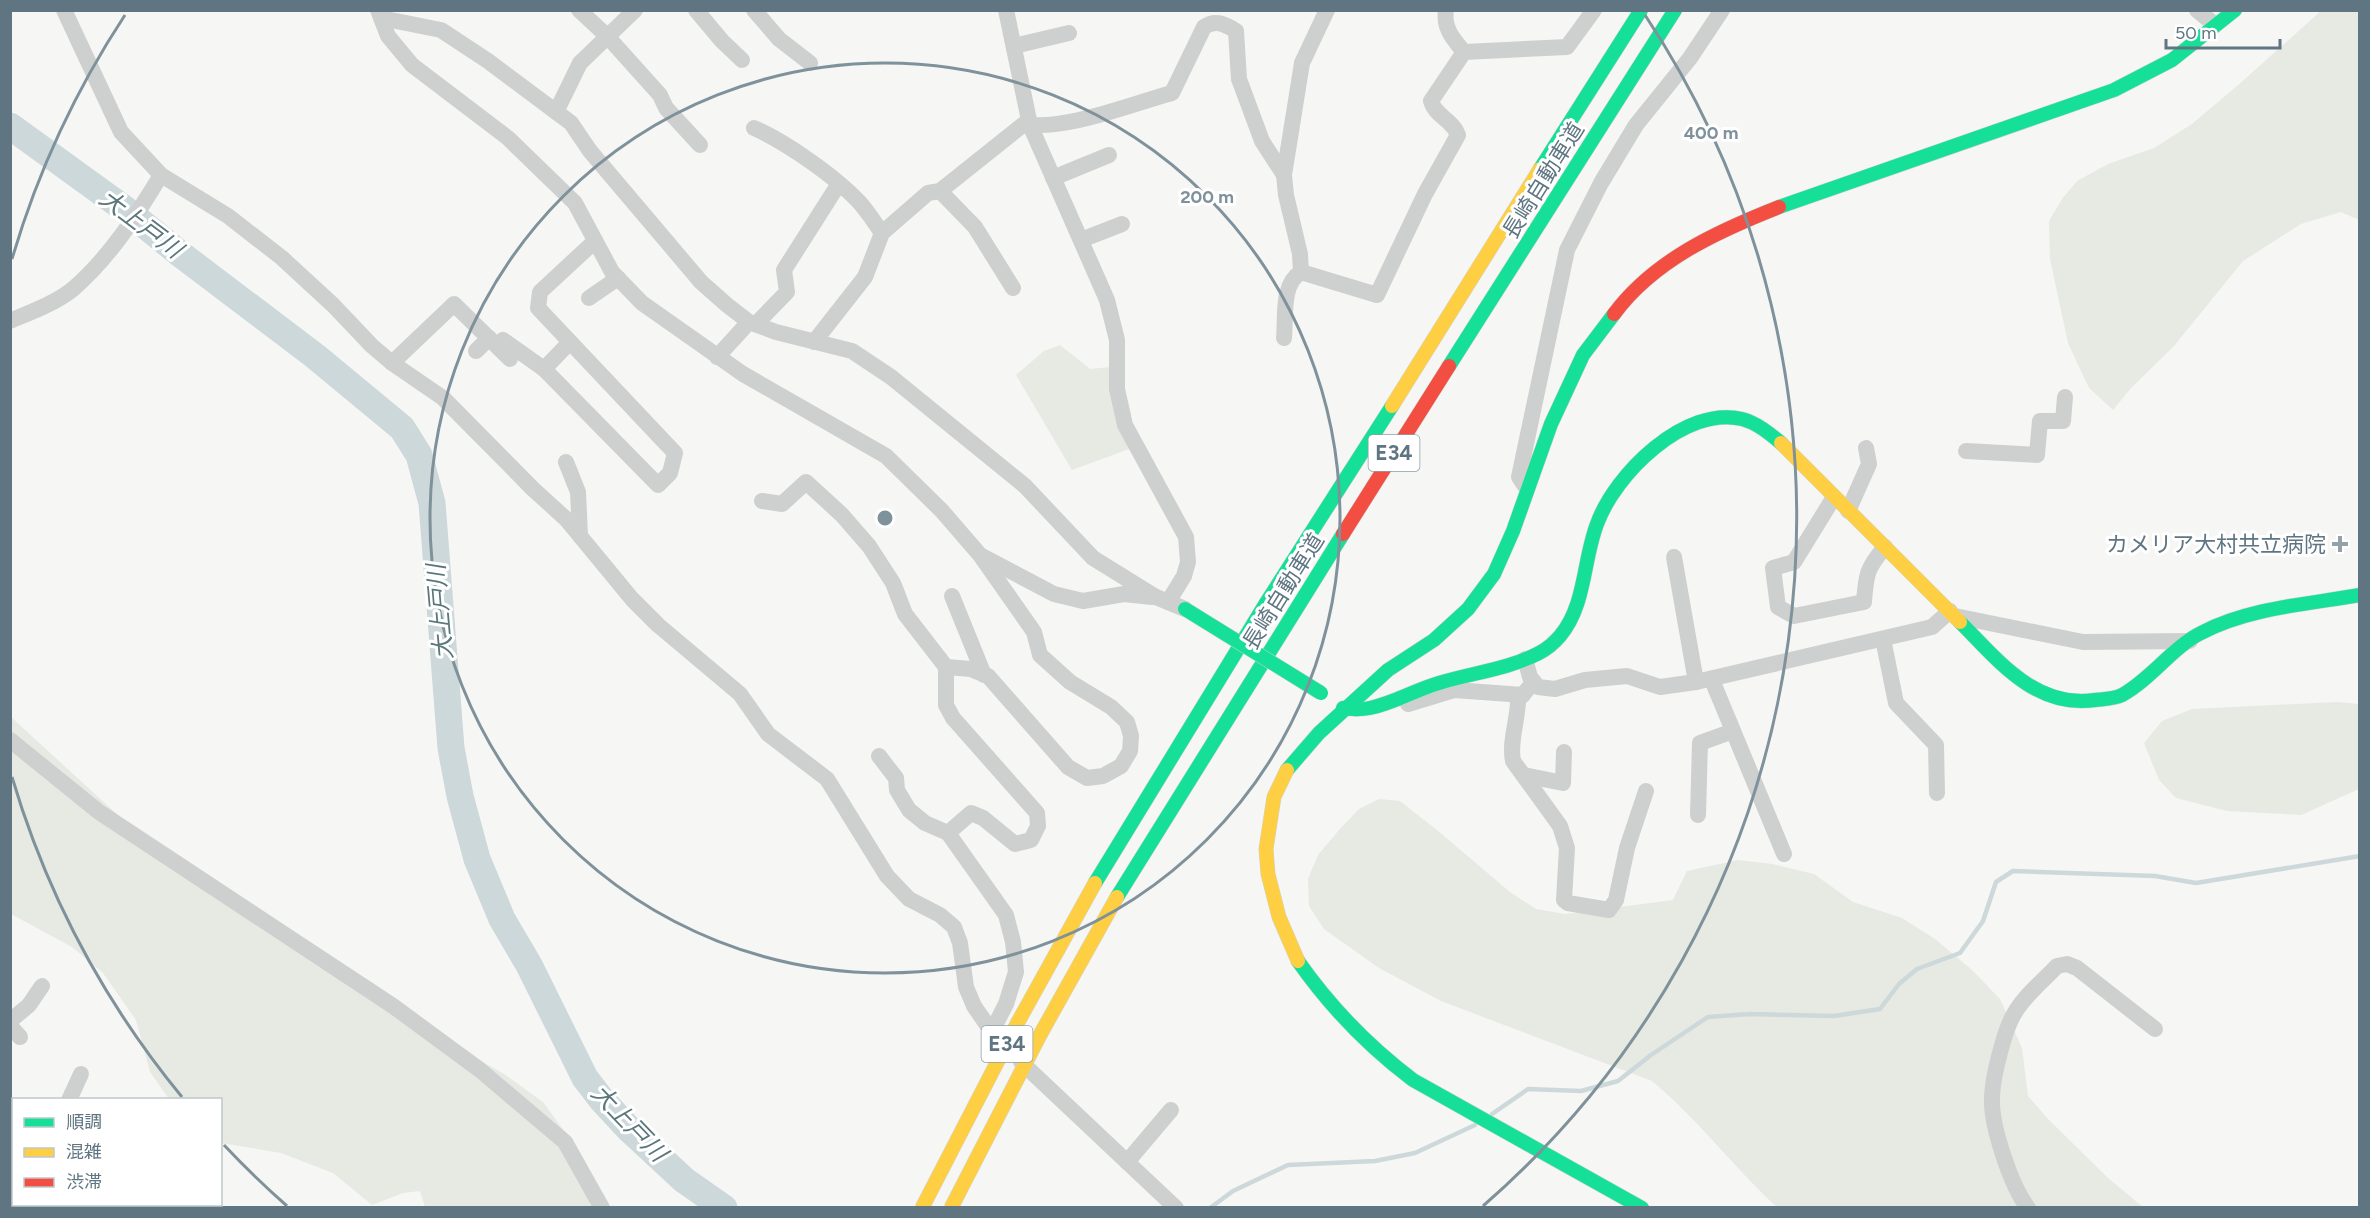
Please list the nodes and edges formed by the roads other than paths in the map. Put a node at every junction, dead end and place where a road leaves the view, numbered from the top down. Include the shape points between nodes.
1 (64, 10) edge
2 (579, 10) edge
3 (635, 10) edge
4 (696, 10) edge
5 (754, 10) edge
6 (1006, 10) edge
7 (1327, 10) edge
8 (1446, 10) edge
9 (1594, 10) edge
10 (1641, 10) edge
11 (1675, 10) edge
12 (1722, 10) edge
13 (2197, 10) edge
14 (2235, 10) edge
15 (380, 14) edge
16 (2215, 25) junction
17 (1069, 33) dead end
18 (607, 36) junction
19 (1014, 46) junction
20 (1464, 52) junction
21 (742, 60) dead end
22 (810, 63) dead end
23 (556, 112) junction
24 (1030, 125) junction
25 (754, 128) dead end
26 (700, 145) dead end
27 (1109, 155) dead end
28 (161, 175) junction
29 (1284, 175) junction
30 (1053, 178) junction
31 (838, 184) junction
32 (940, 191) junction
33 (1122, 224) dead end
34 (882, 233) junction
35 (1081, 240) junction
36 (595, 241) junction
37 (1301, 272) junction
38 (618, 278) junction
39 (1013, 288) dead end
40 (590, 298) dead end
41 (10, 321) edge
42 (752, 323) junction
43 (1284, 338) dead end
44 (492, 342) junction
45 (570, 342) junction
46 (814, 342) junction
47 (476, 351) dead end
48 (717, 357) junction
49 (510, 359) dead end
50 (392, 363) junction
51 (544, 369) junction
52 (2065, 397) dead end
53 (1866, 448) dead end
54 (1966, 451) dead end
55 (566, 462) dead end
56 (1527, 489) junction
57 (1834, 497) junction
58 (762, 501) dead end
59 (1848, 511) junction
60 (580, 536) junction
61 (1885, 547) junction
62 (980, 555) junction
63 (1674, 557) dead end
64 (2360, 595) edge
65 (952, 596) dead end
66 (1162, 600) junction
67 (1185, 609) joint
68 (1952, 614) junction
69 (1883, 639) junction
70 (2190, 641) junction
71 (1525, 659) junction
72 (946, 667) junction
73 (984, 675) junction
74 (1704, 681) junction
75 (1528, 688) junction
76 (1397, 698) junction
77 (1345, 709) junction
78 (1733, 731) junction
79 (10, 740) edge
80 (1564, 752) dead end
81 (879, 756) dead end
82 (1524, 776) junction
83 (1646, 791) dead end
84 (1937, 793) dead end
85 (1698, 815) dead end
86 (948, 833) junction
87 (1784, 854) dead end
88 (42, 986) dead end
89 (10, 1021) edge
90 (2155, 1029) dead end
91 (991, 1033) junction
92 (81, 1074) dead end
93 (70, 1098) edge
94 (1171, 1110) dead end
95 (1127, 1162) junction
96 (602, 1208) edge
97 (922, 1208) edge
98 (951, 1208) edge
99 (1176, 1208) edge
100 (1642, 1208) edge
101 (2028, 1208) edge

1 - 28 street via 121,132
2 - 18 street
3 - 18 street
4 - 21 street
5 - 22 street via 779,39
6 - 19 street
7 - 29 street via 1302,63
8 - 20 street via 1444,20 1450,36
9 - 20 street via 1568,47
10 - 97 main road, 長崎自動車道 / E34, bridge via 1266,603 1095,883
11 - 98 main road, 長崎自動車道 / E34, bridge via 1117,897
12 - 56 street via 1690,58 1636,125 1567,250 1519,477
13 - 16 street
14 - 16 main road
15 - 23 street via 441,30
15 - 36 street via 388,36 412,65 508,138 575,203
16 - 56 main road via 2172,60 2114,90 1815,193 1740,222 1677,255 1626,298 1582,355
17 - 19 street
18 - 23 street via 580,63
18 - 26 street
19 - 24 street
20 - 37 street via 1431,101 1433,109 1458,135 1377,295
23 - 42 street via 571,123 590,151 701,282
24 - 29 street via 1077,120 1172,93 1204,27 1210,22 1222,23 1236,31 1239,79 1262,141
24 - 30 street
24 - 32 street via 1024,124
25 - 31 street via 815,165
27 - 30 street
28 - 41 street via 108,254 72,290
28 - 50 street via 228,216 282,258
29 - 37 street
30 - 35 street
31 - 34 street via 859,202
31 - 42 street via 784,270 787,292
32 - 34 street via 928,193
32 - 39 street via 975,227
33 - 35 street
34 - 46 street via 865,277
35 - 66 street via 1107,300 1117,340 1118,389 1125,425 1186,537 1188,562 1184,576
36 - 38 street
36 - 45 street via 540,292 538,308
37 - 43 street via 1288,287
38 - 40 street
38 - 48 street via 642,303
42 - 46 street
42 - 48 street
44 - 47 street
44 - 49 street
44 - 50 street via 454,304
44 - 51 street via 503,340
45 - 51 street
45 - 51 street via 675,453 670,473 658,485
46 - 66 street via 852,351 901,384 1025,486 1093,558
48 - 62 street via 886,456
50 - 60 street via 443,398
52 - 54 street via 2063,421 2040,421 2037,455
53 - 59 street via 1869,464
55 - 60 street via 578,492
56 - 77 main road via 1494,573 1468,609 1434,640 1388,670
57 - 59 main road
57 - 61 street via 1794,562 1773,568 1778,607 1794,616 1864,602 1871,563
57 - 71 main road via 1784,446 1755,425 1741,418 1717,416 1689,424 1659,445 1612,493 1597,521 1576,608 1549,647
58 - 72 street via 782,504 806,482 814,489 869,546 893,583 906,614
59 - 61 main road
60 - 91 street via 657,625 740,694 768,734 827,779 887,876 909,899 954,927 966,987
61 - 68 main road
62 - 66 street via 1054,594 1083,601 1124,594
62 - 73 street via 1034,632 1040,655 1070,682 1111,706 1127,722 1130,751 1121,766 1103,776 1087,778 1068,767
63 - 74 street
64 - 70 main road via 2261,613 2218,625
65 - 73 street
66 - 67 street
67 - 77 main road, bridge
68 - 69 street via 1932,627
68 - 70 street via 2083,642
68 - 70 main road via 2017,679 2036,691 2064,700 2120,696
69 - 74 street
69 - 84 street via 1896,703 1936,745
71 - 75 street via 1530,677
71 - 76 main road via 1442,681
72 - 73 street via 971,669
72 - 86 street via 946,705 953,718 1037,813 1038,826 1031,840 1015,844 983,818 970,813
74 - 75 street via 1660,687 1627,676 1586,680 1554,689
74 - 78 street
75 - 76 street via 1454,690 1409,704
75 - 82 street via 1518,700 1510,749
76 - 77 main road via 1359,711
77 - 100 main road via 1284,774 1268,824 1269,874 1279,917 1297,959 1353,1029 1413,1080
78 - 85 street via 1700,743
78 - 87 street
79 - 96 street via 99,812 393,1006 480,1070 565,1142
80 - 82 street via 1563,783
81 - 86 street via 896,778 897,790 909,810 925,823
82 - 83 street via 1560,826 1567,848 1564,900 1609,910 1616,900 1627,848
86 - 91 street via 1006,915 1013,942 1016,972
88 - 89 street via 30,1005
90 - 101 street via 2067,964 2057,966 2016,1011 2005,1032 1992,1098 2007,1162 2018,1195
91 - 95 street
92 - 93 street
94 - 95 street
95 - 99 street

